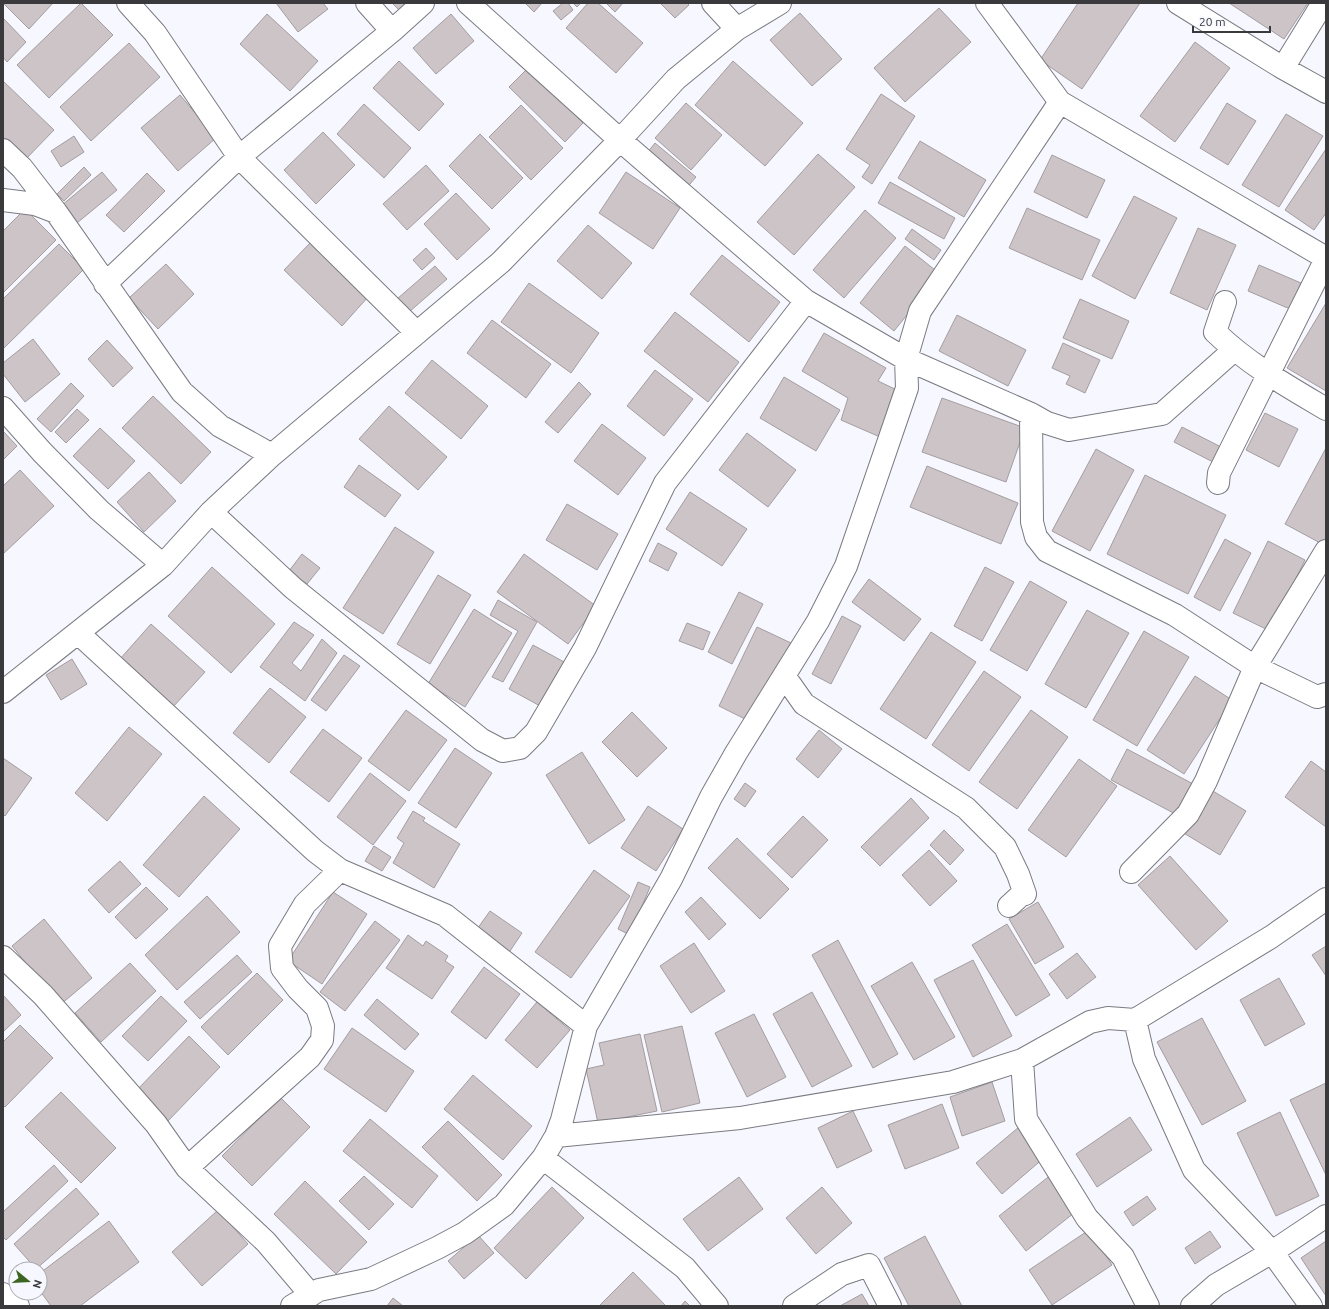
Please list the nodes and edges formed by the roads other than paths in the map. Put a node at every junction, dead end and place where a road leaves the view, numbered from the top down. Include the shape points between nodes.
1 (128, 3) edge
2 (367, 3) edge
3 (423, 3) edge
4 (468, 3) edge
5 (713, 3) edge
6 (780, 3) edge
7 (987, 3) edge
8 (1178, 3) edge
9 (1323, 3) edge
10 (737, 29) junction
11 (392, 31) junction
12 (1283, 68) junction
13 (1326, 92) edge
14 (1060, 102) junction
15 (620, 140) junction
16 (3, 150) edge
17 (239, 157) junction
18 (3, 200) edge
19 (56, 212) junction
20 (1326, 259) edge
21 (105, 284) junction
22 (806, 301) junction
23 (1225, 302) dead end
24 (417, 333) junction
25 (1234, 350) junction
26 (906, 360) junction
27 (1268, 374) junction
28 (3, 408) edge
29 (1326, 409) edge
30 (1032, 414) junction
31 (272, 455) junction
32 (1218, 483) dead end
33 (211, 512) junction
34 (1326, 551) edge
35 (163, 565) junction
36 (78, 633) junction
37 (1255, 666) junction
38 (785, 678) junction
39 (3, 692) edge
40 (1326, 694) edge
41 (340, 870) junction
42 (1131, 872) dead end
43 (1326, 899) edge
44 (1009, 906) dead end
45 (3, 956) edge
46 (1135, 1020) junction
47 (586, 1026) junction
48 (1022, 1060) junction
49 (556, 1136) junction
50 (543, 1158) junction
51 (187, 1168) junction
52 (1326, 1216) edge
53 (1272, 1252) junction
54 (3, 1294) edge
55 (312, 1295) junction
56 (18, 1306) edge
57 (292, 1306) edge
58 (718, 1306) edge
59 (794, 1306) edge
60 (890, 1306) edge
61 (1148, 1306) edge
62 (1192, 1306) edge
63 (1311, 1306) edge

1 - 17 street via 155,33
2 - 11 street
3 - 11 street
4 - 15 street
5 - 10 street
6 - 10 street
7 - 14 street
8 - 12 street
9 - 12 street
10 - 15 street via 676,79
11 - 17 street
12 - 13 street
14 - 20 street
14 - 26 street via 920,311
15 - 22 street
15 - 24 street via 501,262
16 - 19 street via 22,168
17 - 21 street
17 - 24 street
18 - 19 street via 35,204
19 - 21 street
20 - 27 street
21 - 31 street via 182,392 220,426
22 - 26 street
22 - 33 street via 665,483 585,648 536,732 520,748 503,751 482,740 293,588
23 - 25 street via 1215,332
24 - 31 street
25 - 27 street
25 - 30 street via 1162,414 1069,430 1047,423
26 - 30 street
26 - 38 street via 907,388 846,566
27 - 29 street
27 - 32 street via 1219,473
28 - 35 street via 98,510
30 - 37 street via 1032,522 1036,537 1047,551 1175,615
31 - 33 street
33 - 35 street
34 - 37 street
35 - 36 street
36 - 39 street
36 - 41 street via 315,851
37 - 40 street via 1317,697
37 - 42 street via 1206,781 1188,814
38 - 44 street via 804,704 966,808 1005,847 1025,894
38 - 47 street via 736,753 711,797 671,879
41 - 47 street via 445,915
41 - 51 street via 305,904 280,946 282,968 317,1008 323,1026 322,1040 310,1057
43 - 46 street via 1272,937
45 - 51 street via 43,996 150,1118
46 - 48 street via 1108,1018 1090,1022
46 - 53 street via 1144,1059 1194,1170
47 - 49 street
48 - 49 street via 953,1082 740,1118
48 - 61 street via 1026,1119 1087,1218 1123,1257
49 - 50 street
50 - 55 street via 504,1205 465,1233 371,1279 319,1290
50 - 58 street via 685,1268
51 - 55 street via 266,1242
52 - 53 street
53 - 62 street via 1216,1285
53 - 63 street
54 - 56 street
55 - 57 street
59 - 60 street via 842,1274 869,1265

